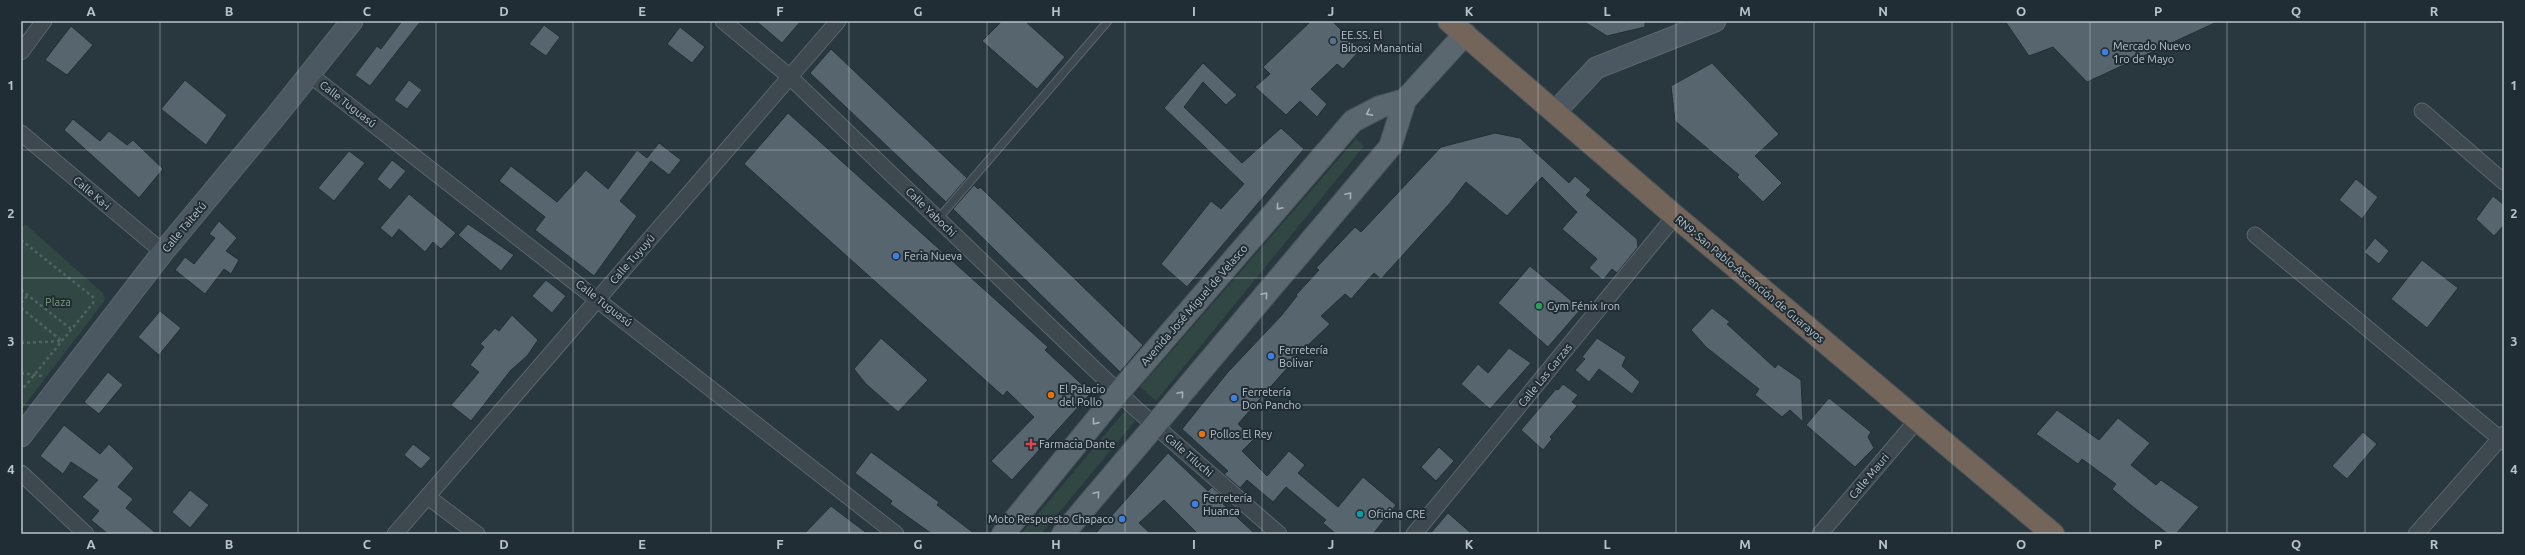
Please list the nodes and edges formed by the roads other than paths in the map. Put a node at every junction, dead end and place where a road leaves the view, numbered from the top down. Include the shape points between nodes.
1 (44, 21) edge
2 (352, 21) edge
3 (723, 21) edge
4 (838, 21) edge
5 (1108, 21) edge
6 (1715, 21) edge
7 (1457, 27) edge
8 (21, 52) edge
9 (309, 74) junction
10 (790, 77) junction
11 (1405, 100) junction
12 (1556, 111) junction
13 (2422, 111) dead end
14 (21, 133) edge
15 (2504, 182) edge
16 (1675, 216) junction
17 (938, 219) junction
18 (2255, 235) dead end
19 (163, 252) junction
20 (598, 298) junction
21 (1119, 392) junction
22 (1136, 408) joint
23 (1918, 419) junction
24 (1155, 425) junction
25 (21, 436) edge
26 (2503, 438) edge
27 (21, 473) edge
28 (428, 497) junction
29 (86, 534) edge
30 (395, 534) edge
31 (477, 534) edge
32 (896, 534) edge
33 (1003, 534) edge
34 (1063, 534) edge
35 (1279, 534) edge
36 (1414, 534) edge
37 (1820, 534) edge
38 (2053, 534) edge
39 (2416, 534) edge

1 - 8 street
2 - 9 street, Calle Taitetú
3 - 10 street, Calle Yabochi
4 - 10 street, Calle Tuyuyú
5 - 17 lane
6 - 12 street via 1596,68
7 - 11 main road
7 - 12 highway, RN9: San Pablo-Ascención de Guarayos
9 - 19 street, Calle Taitetú
9 - 20 street, Calle Tuguasú
10 - 17 street, Calle Yabochi
10 - 20 street, Calle Tuyuyú
11 -> 21 main road, Avenida José Miguel de Velasco via 1380,107 1353,121
24 -> 11 main road via 1390,147
12 - 16 highway, RN9: San Pablo-Ascención de Guarayos
13 - 15 street
14 - 19 street, Calle Ka-i
16 - 23 highway, RN9: San Pablo-Ascención de Guarayos
16 - 36 street, Calle Las Garzas
17 - 21 street, Calle Yabochi
18 - 26 street
19 - 25 street, Calle Taitetú
20 - 28 street, Calle Tuyuyú
20 - 32 street, Calle Tuguasú
21 - 22 street, Calle Yabochi
21 -> 33 main road, Avenida José Miguel de Velasco
22 - 24 street, Calle Tiluchi
23 - 37 street, Calle Mauri
23 - 38 highway, RN9: San Pablo-Ascención de Guarayos
34 -> 24 main road
24 - 35 street, Calle Tiluchi
26 - 39 street
27 - 29 street
28 - 30 street, Calle Tuyuyú
28 - 31 street

